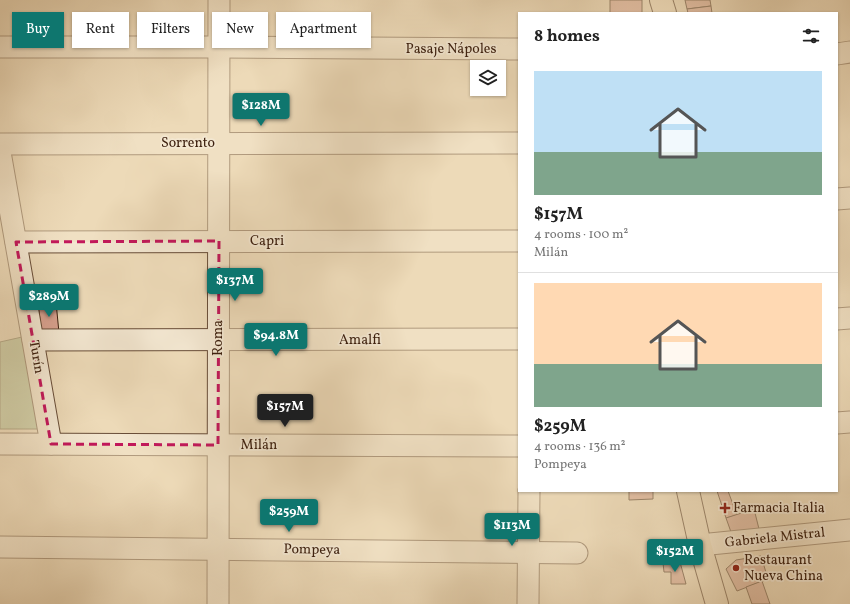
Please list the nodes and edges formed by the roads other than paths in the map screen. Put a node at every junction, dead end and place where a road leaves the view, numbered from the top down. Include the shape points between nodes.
1 (219, 0) edge
2 (661, 0) edge
3 (219, 12) edge
4 (665, 12) edge
5 (0, 47) edge
6 (212, 47) edge
7 (268, 47) edge
8 (219, 48) edge
9 (518, 49) edge
10 (850, 52) edge
11 (838, 54) edge
12 (219, 143) junction
13 (0, 144) edge
14 (518, 144) edge
15 (0, 152) edge
16 (850, 198) edge
17 (838, 199) edge
18 (219, 241) junction
19 (518, 241) edge
20 (16, 242) junction
21 (850, 318) edge
22 (838, 319) edge
23 (518, 339) edge
24 (33, 340) junction
25 (218, 340) junction
26 (850, 422) edge
27 (838, 423) edge
28 (0, 444) edge
29 (51, 444) junction
30 (218, 445) junction
31 (518, 446) edge
32 (529, 492) edge
33 (688, 492) edge
34 (850, 530) edge
35 (700, 545) junction
36 (0, 547) edge
37 (218, 549) junction
38 (528, 552) junction
39 (577, 553) dead end
40 (218, 604) edge
41 (528, 604) edge
42 (717, 604) edge

1 - 3 street, Roma
2 - 4 main road
5 - 6 street, Pasaje Nápoles
7 - 9 street, Pasaje Nápoles
8 - 12 street, Roma
10 - 11 street
12 - 13 street, Sorrento
12 - 14 street, Sorrento
12 - 18 street, Roma
15 - 20 street, Turín
16 - 17 street
18 - 19 street, Capri
18 - 20 street, Capri
18 - 25 street, Roma
20 - 24 street, Turín
21 - 22 street
23 - 25 street, Amalfi
24 - 25 street, Amalfi
24 - 29 street, Turín
25 - 30 street, Roma
26 - 27 street
28 - 29 street, Milán
29 - 30 street, Milán
30 - 31 street, Milán
30 - 37 street, Roma
32 - 38 street
33 - 35 main road
34 - 35 street, Gabriela Mistral
35 - 42 main road
36 - 37 street, Pompeya
37 - 38 street, Pompeya
37 - 40 street, Roma
38 - 39 street, Pompeya
38 - 41 street

